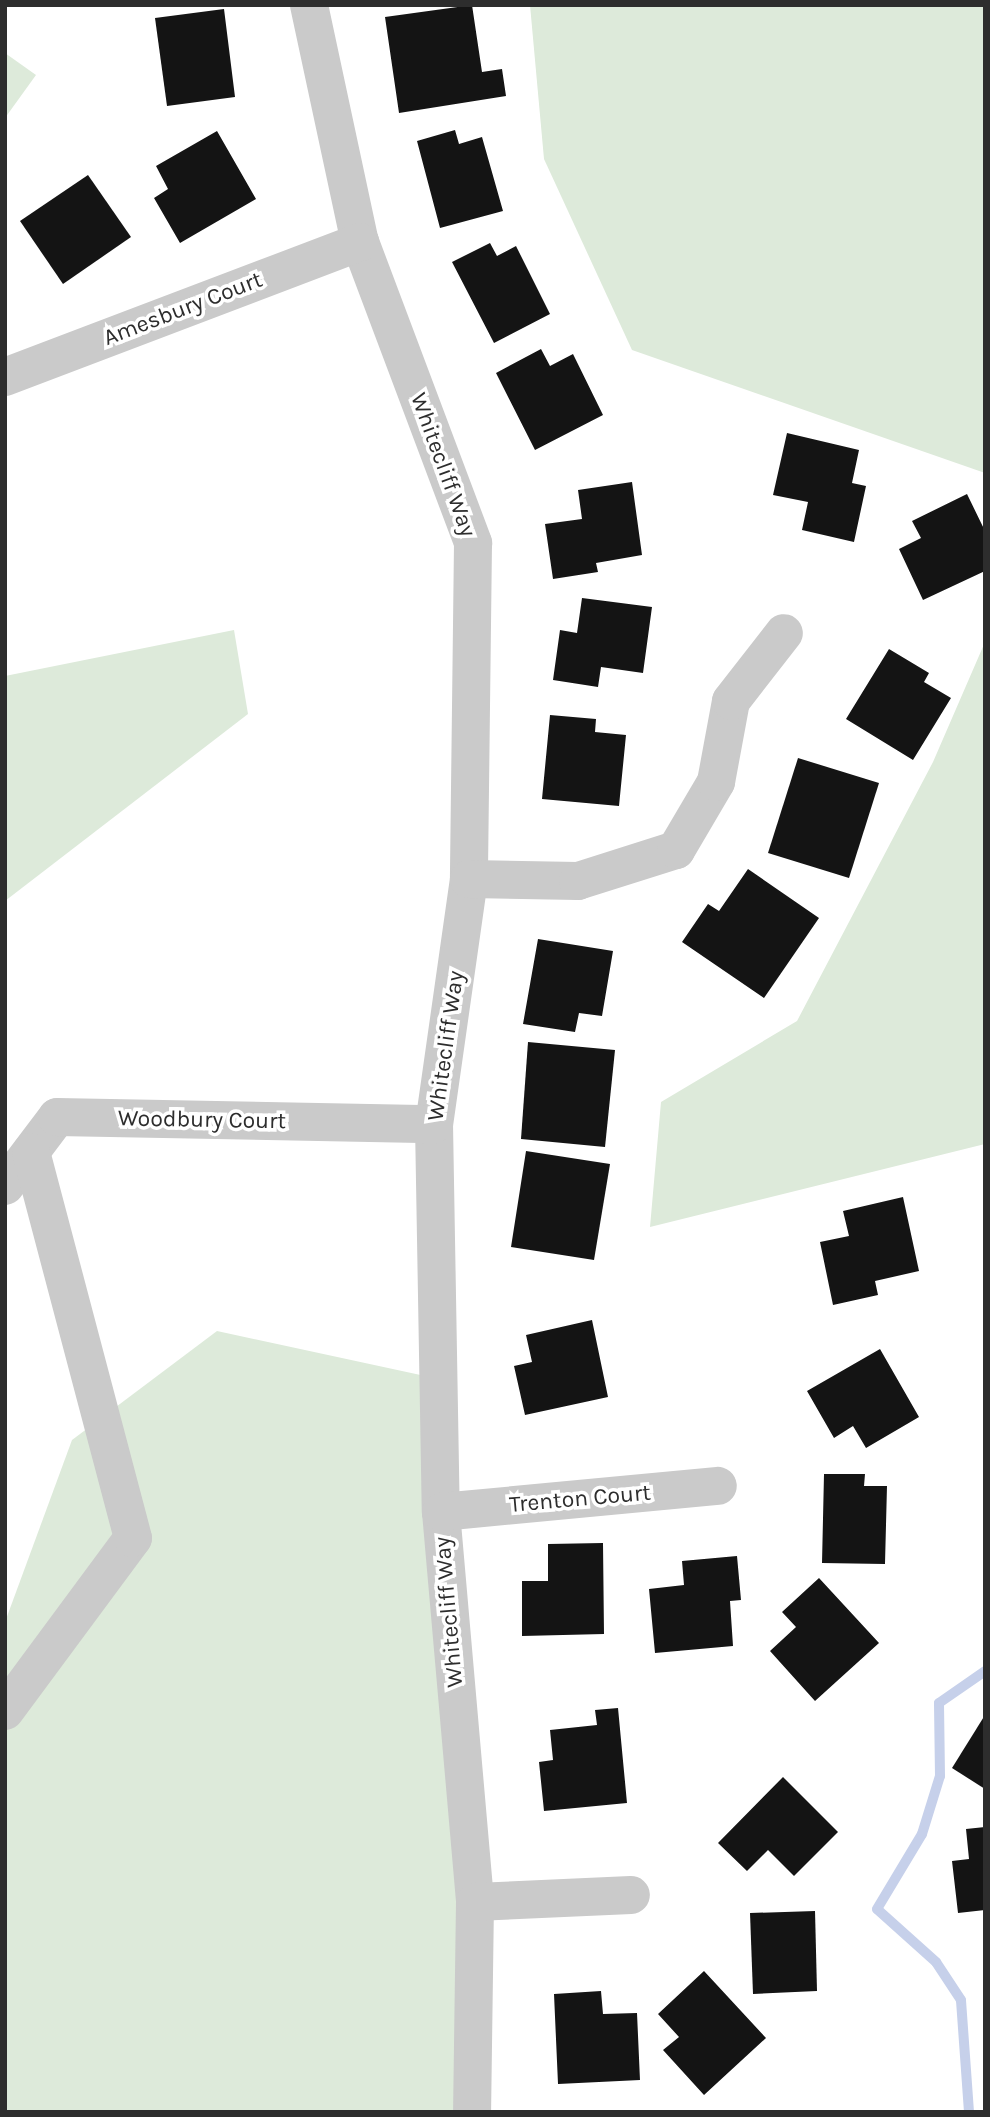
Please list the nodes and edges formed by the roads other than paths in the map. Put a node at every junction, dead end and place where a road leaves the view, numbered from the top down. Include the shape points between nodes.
1 (309, 5) edge
2 (360, 242) junction
3 (5, 377) edge
4 (784, 633) dead end
5 (469, 879) junction
6 (434, 1124) junction
7 (31, 1152) junction
8 (5, 1186) edge
9 (718, 1486) dead end
10 (441, 1513) junction
11 (5, 1710) edge
12 (631, 1895) dead end
13 (475, 1902) junction
14 (472, 2112) edge

1 - 2 street, Whitecliff Way
2 - 3 street, Amesbury Court
2 - 5 street, Whitecliff Way via 473,543
4 - 5 street via 731,701 716,782 676,850 578,881
5 - 6 street, Whitecliff Way
6 - 7 street, Woodbury Court via 58,1116
6 - 10 street, Whitecliff Way
7 - 8 street, Woodbury Court
7 - 11 street via 133,1538
9 - 10 street, Trenton Court
10 - 13 street, Whitecliff Way
12 - 13 street
13 - 14 street, Whitecliff Way

